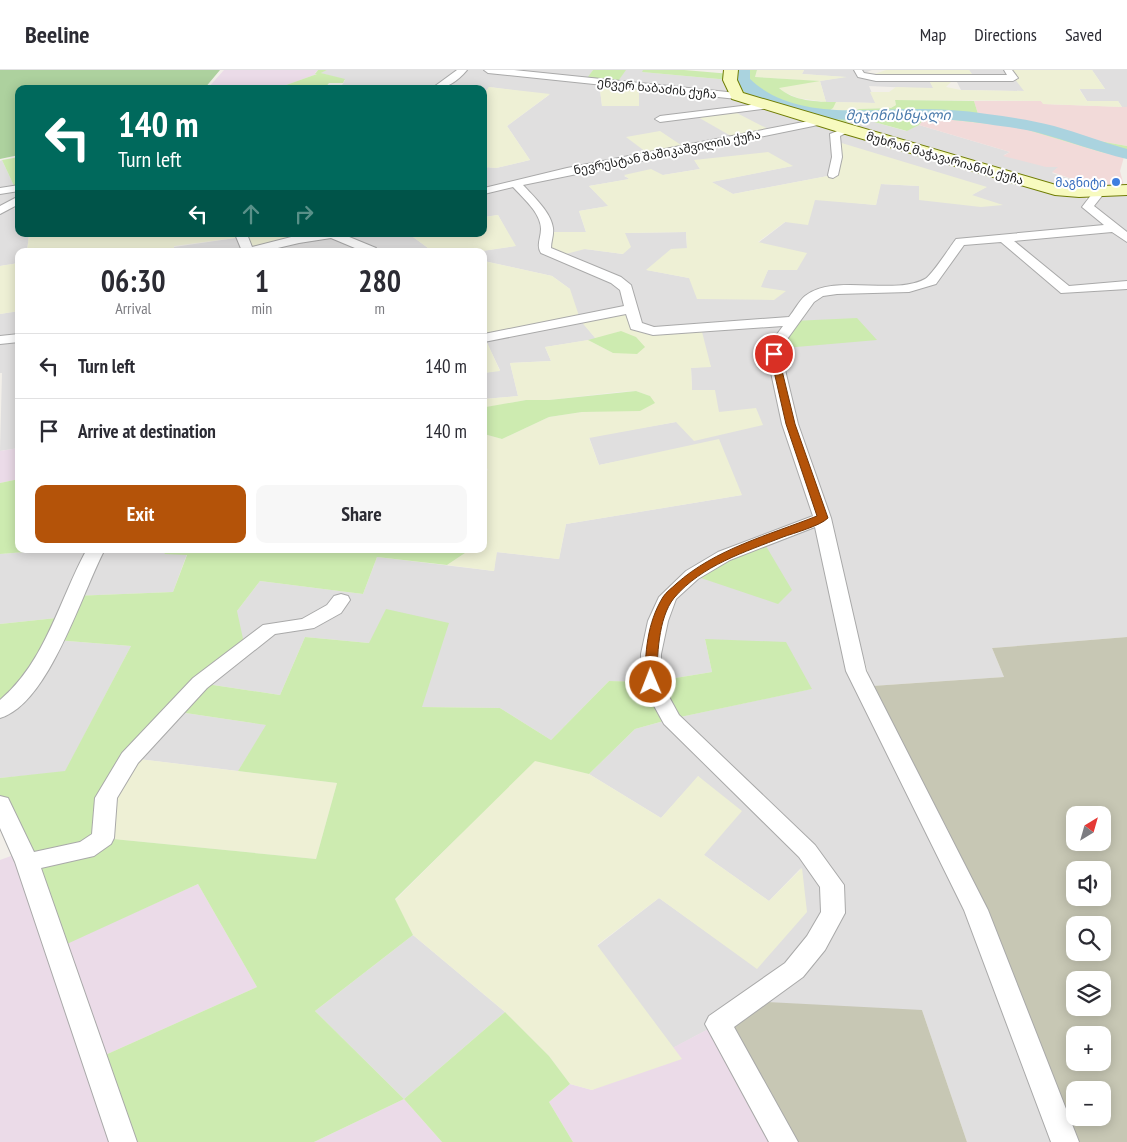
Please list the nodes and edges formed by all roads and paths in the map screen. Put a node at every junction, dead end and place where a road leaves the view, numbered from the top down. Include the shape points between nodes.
1 (463, 70) edge
2 (488, 70) edge
3 (731, 70) edge
4 (1008, 70) edge
5 (859, 73) edge
6 (443, 85) edge
7 (737, 96) junction
8 (766, 106) junction
9 (660, 119) dead end
10 (819, 122) junction
11 (847, 130) junction
12 (833, 175) dead end
13 (515, 183) junction
14 (15, 189) edge
15 (487, 190) edge
16 (1127, 190) edge
17 (0, 191) edge
18 (1099, 192) junction
19 (15, 202) edge
20 (0, 212) edge
21 (1114, 228) junction
22 (312, 237) edge
23 (339, 237) edge
24 (1006, 238) junction
25 (1127, 238) edge
26 (262, 248) edge
27 (365, 248) edge
28 (1127, 285) edge
29 (631, 309) junction
30 (793, 321) junction
31 (487, 337) edge
32 (15, 338) edge
33 (0, 340) edge
34 (822, 518) junction
35 (94, 553) edge
36 (341, 600) dead end
37 (0, 711) edge
38 (0, 804) edge
39 (27, 862) junction
40 (122, 1142) edge
41 (784, 1142) edge
42 (1065, 1142) edge

1 - 6 street
2 - 7 street, ენვერ ხაბაძის ქუჩა
3 - 7 street via 730,80
4 - 5 street via 1014,78 876,78
7 - 8 street, მუხრან მაჭავარიანის ქუჩა
8 - 9 street, მუხრან მაჭავარიანის ქუჩა
8 - 10 street, მუხრან მაჭავარიანის ქუჩა
10 - 11 street, მუხრან მაჭავარიანის ქუჩა
10 - 13 street, ნევრესტან შაშიკაშვილის ქუჩა
11 - 12 street via 835,134 837,157
11 - 18 street, მუხრან მაჭავარიანის ქუჩა via 1055,190
13 - 15 street, ნევრესტან შაშიკაშვილის ქუჩა
13 - 29 street via 545,217 548,229 545,250 616,280 626,288
14 - 17 street
16 - 18 street, მუხრან მაჭავარიანის ქუჩა
18 - 21 street via 1088,207
19 - 20 street
21 - 24 street
21 - 25 street
22 - 26 street
23 - 27 street
24 - 28 street via 1066,290
24 - 30 street via 960,242 931,281 908,288 819,293 809,299
29 - 30 street via 636,326 653,331
29 - 31 street
30 - 34 street via 773,349 790,424
32 - 33 street
34 - 41 street via 724,556 692,575 668,597 658,621 651,654 651,682 672,719 807,851 832,885 833,913 794,970 718,1024
34 - 42 street via 856,671 976,910
35 - 37 street via 42,666 18,697
36 - 39 street via 334,609 307,624 270,630 200,683 130,758 106,798 103,838 86,850
38 - 39 street
39 - 40 street

